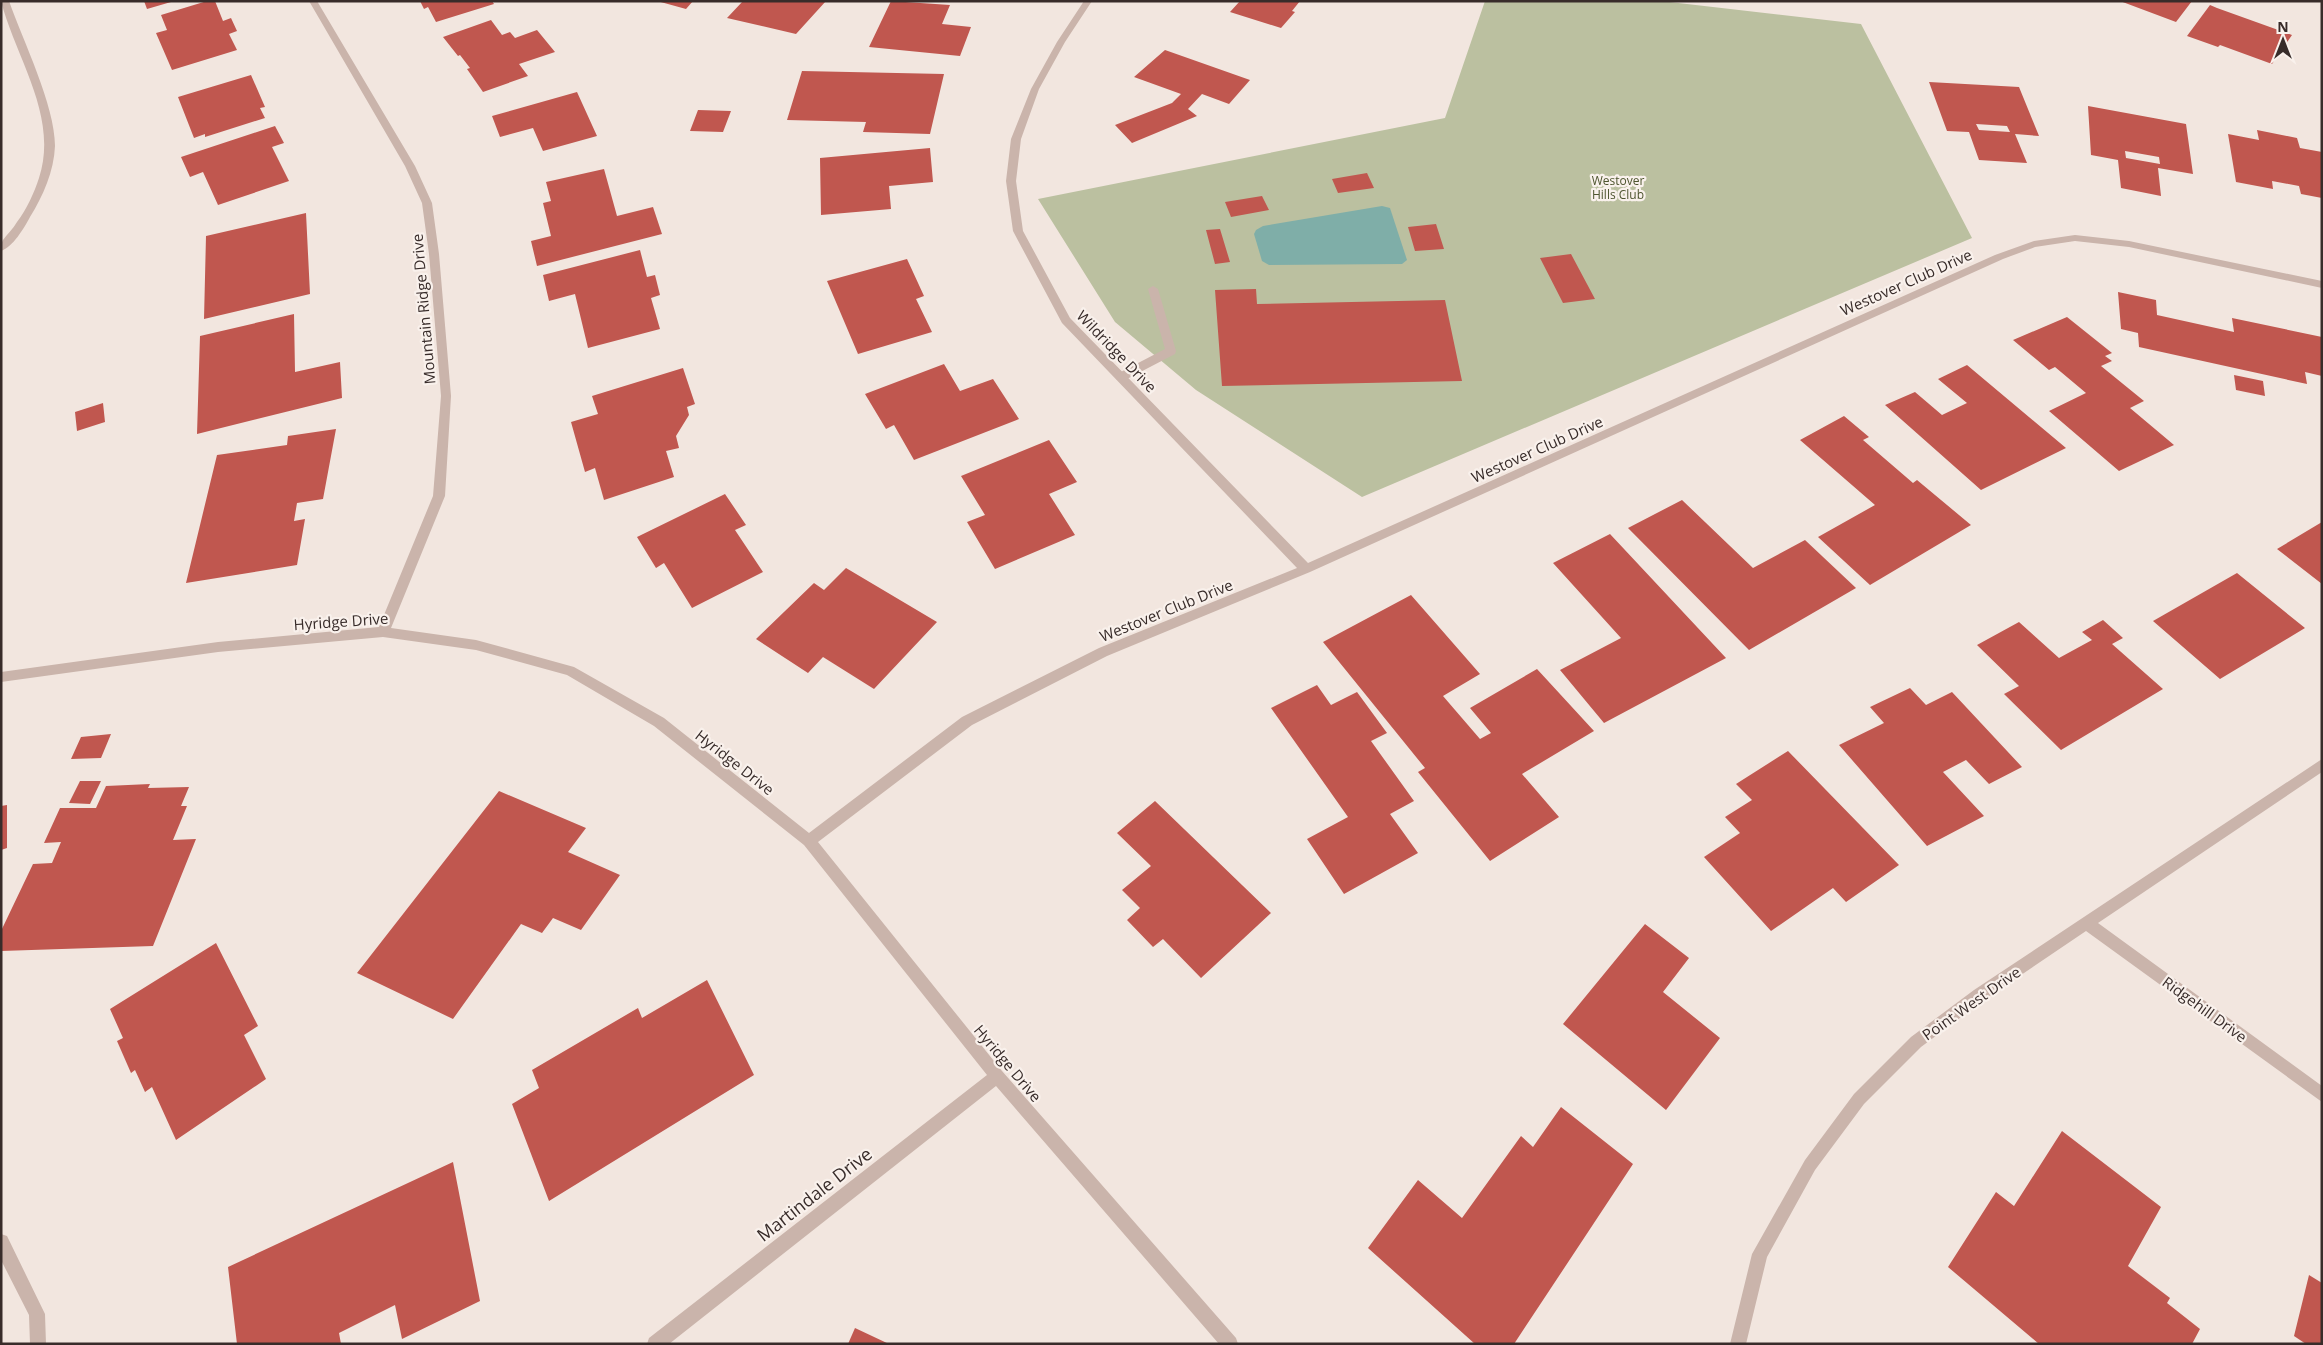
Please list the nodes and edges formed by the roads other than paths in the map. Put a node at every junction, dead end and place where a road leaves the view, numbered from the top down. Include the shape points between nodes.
1 (5, 1) edge
2 (314, 1) edge
3 (1088, 1) edge
4 (1, 248) edge
5 (2322, 285) edge
6 (1153, 290) dead end
7 (1121, 377) junction
8 (1306, 569) junction
9 (383, 632) junction
10 (1, 677) edge
11 (2322, 765) edge
12 (809, 841) junction
13 (2087, 924) junction
14 (997, 1076) junction
15 (2322, 1095) edge
16 (1, 1242) edge
17 (38, 1344) edge
18 (655, 1344) edge
19 (1230, 1344) edge
20 (1738, 1344) edge

1 - 4 street via 50,133 48,164 37,196 27,217
2 - 9 street, Mountain Ridge Drive via 410,166 427,203 434,254 446,396 439,496
3 - 7 street, Wildridge Drive via 1035,89 1016,138 1011,181 1018,231 1066,320
5 - 8 street, Westover Club Drive via 2129,244 2075,238 2034,244 1999,256
6 - 7 street via 1171,351
7 - 8 street, Wildridge Drive
8 - 12 street, Westover Club Drive via 1102,652 967,721
9 - 10 street, Hyridge Drive via 218,647
9 - 12 street, Hyridge Drive via 476,645 570,671 659,722
11 - 13 street, Point West Drive
12 - 14 street, Hyridge Drive
13 - 15 street, Ridgehill Drive
13 - 20 street, Point West Drive via 1978,995 1916,1042 1859,1099 1810,1166 1760,1254
14 - 18 street, Martindale Drive
14 - 19 street, Hyridge Drive
16 - 17 street via 37,1314

